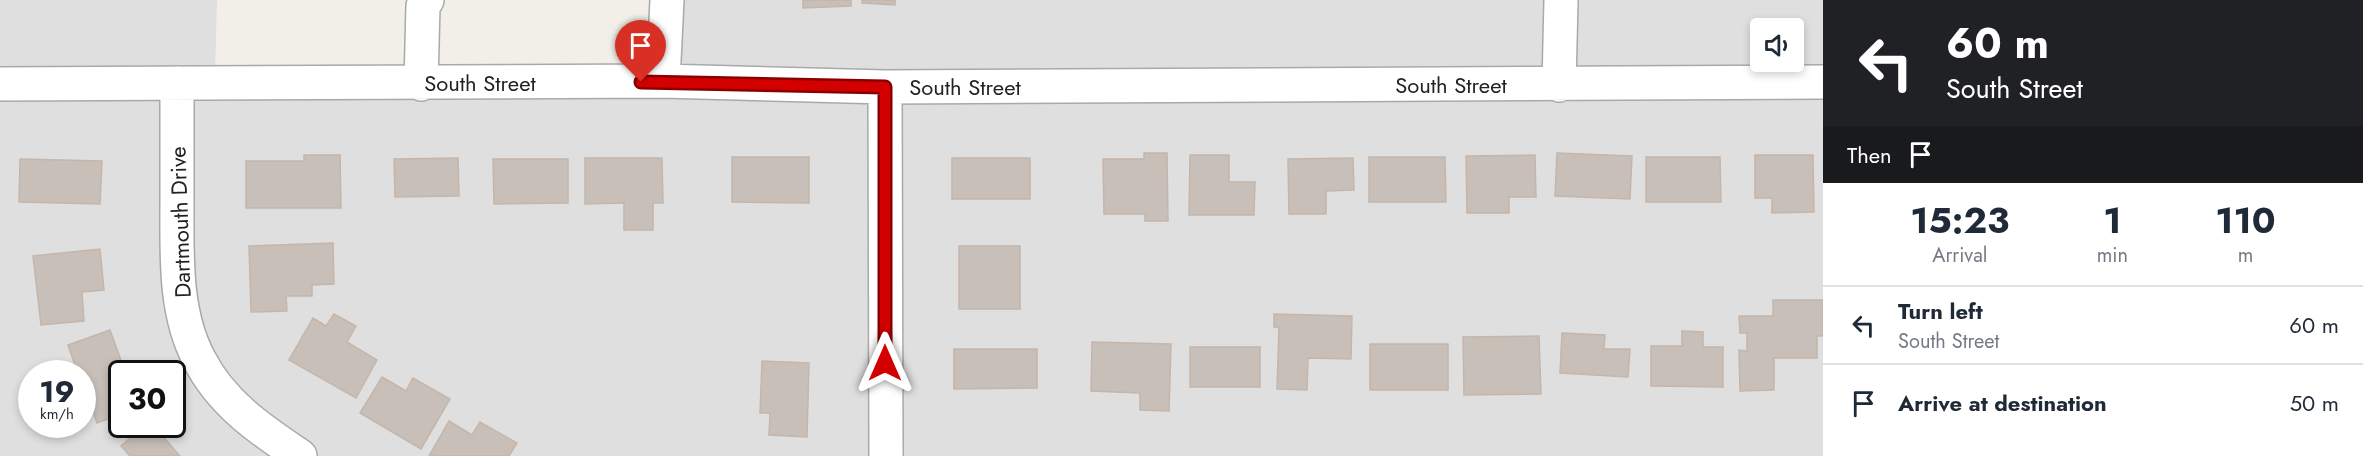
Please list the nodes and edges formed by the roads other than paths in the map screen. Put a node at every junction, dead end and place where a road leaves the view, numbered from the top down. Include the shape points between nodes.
1 (426, 0) edge
2 (667, 0) edge
3 (1561, 0) edge
4 (663, 81) junction
5 (1823, 82) edge
6 (177, 83) junction
7 (0, 84) edge
8 (421, 84) junction
9 (1559, 85) junction
10 (885, 87) junction
11 (300, 456) edge
12 (886, 456) edge

1 - 8 street
2 - 4 street
3 - 9 street
4 - 8 street, South Street
4 - 10 street, South Street
5 - 9 street, South Street
6 - 7 street, South Street
6 - 8 street, South Street
6 - 11 street, Dartmouth Drive via 177,273 188,336 199,362 228,401 257,428
9 - 10 street, South Street
10 - 12 street

